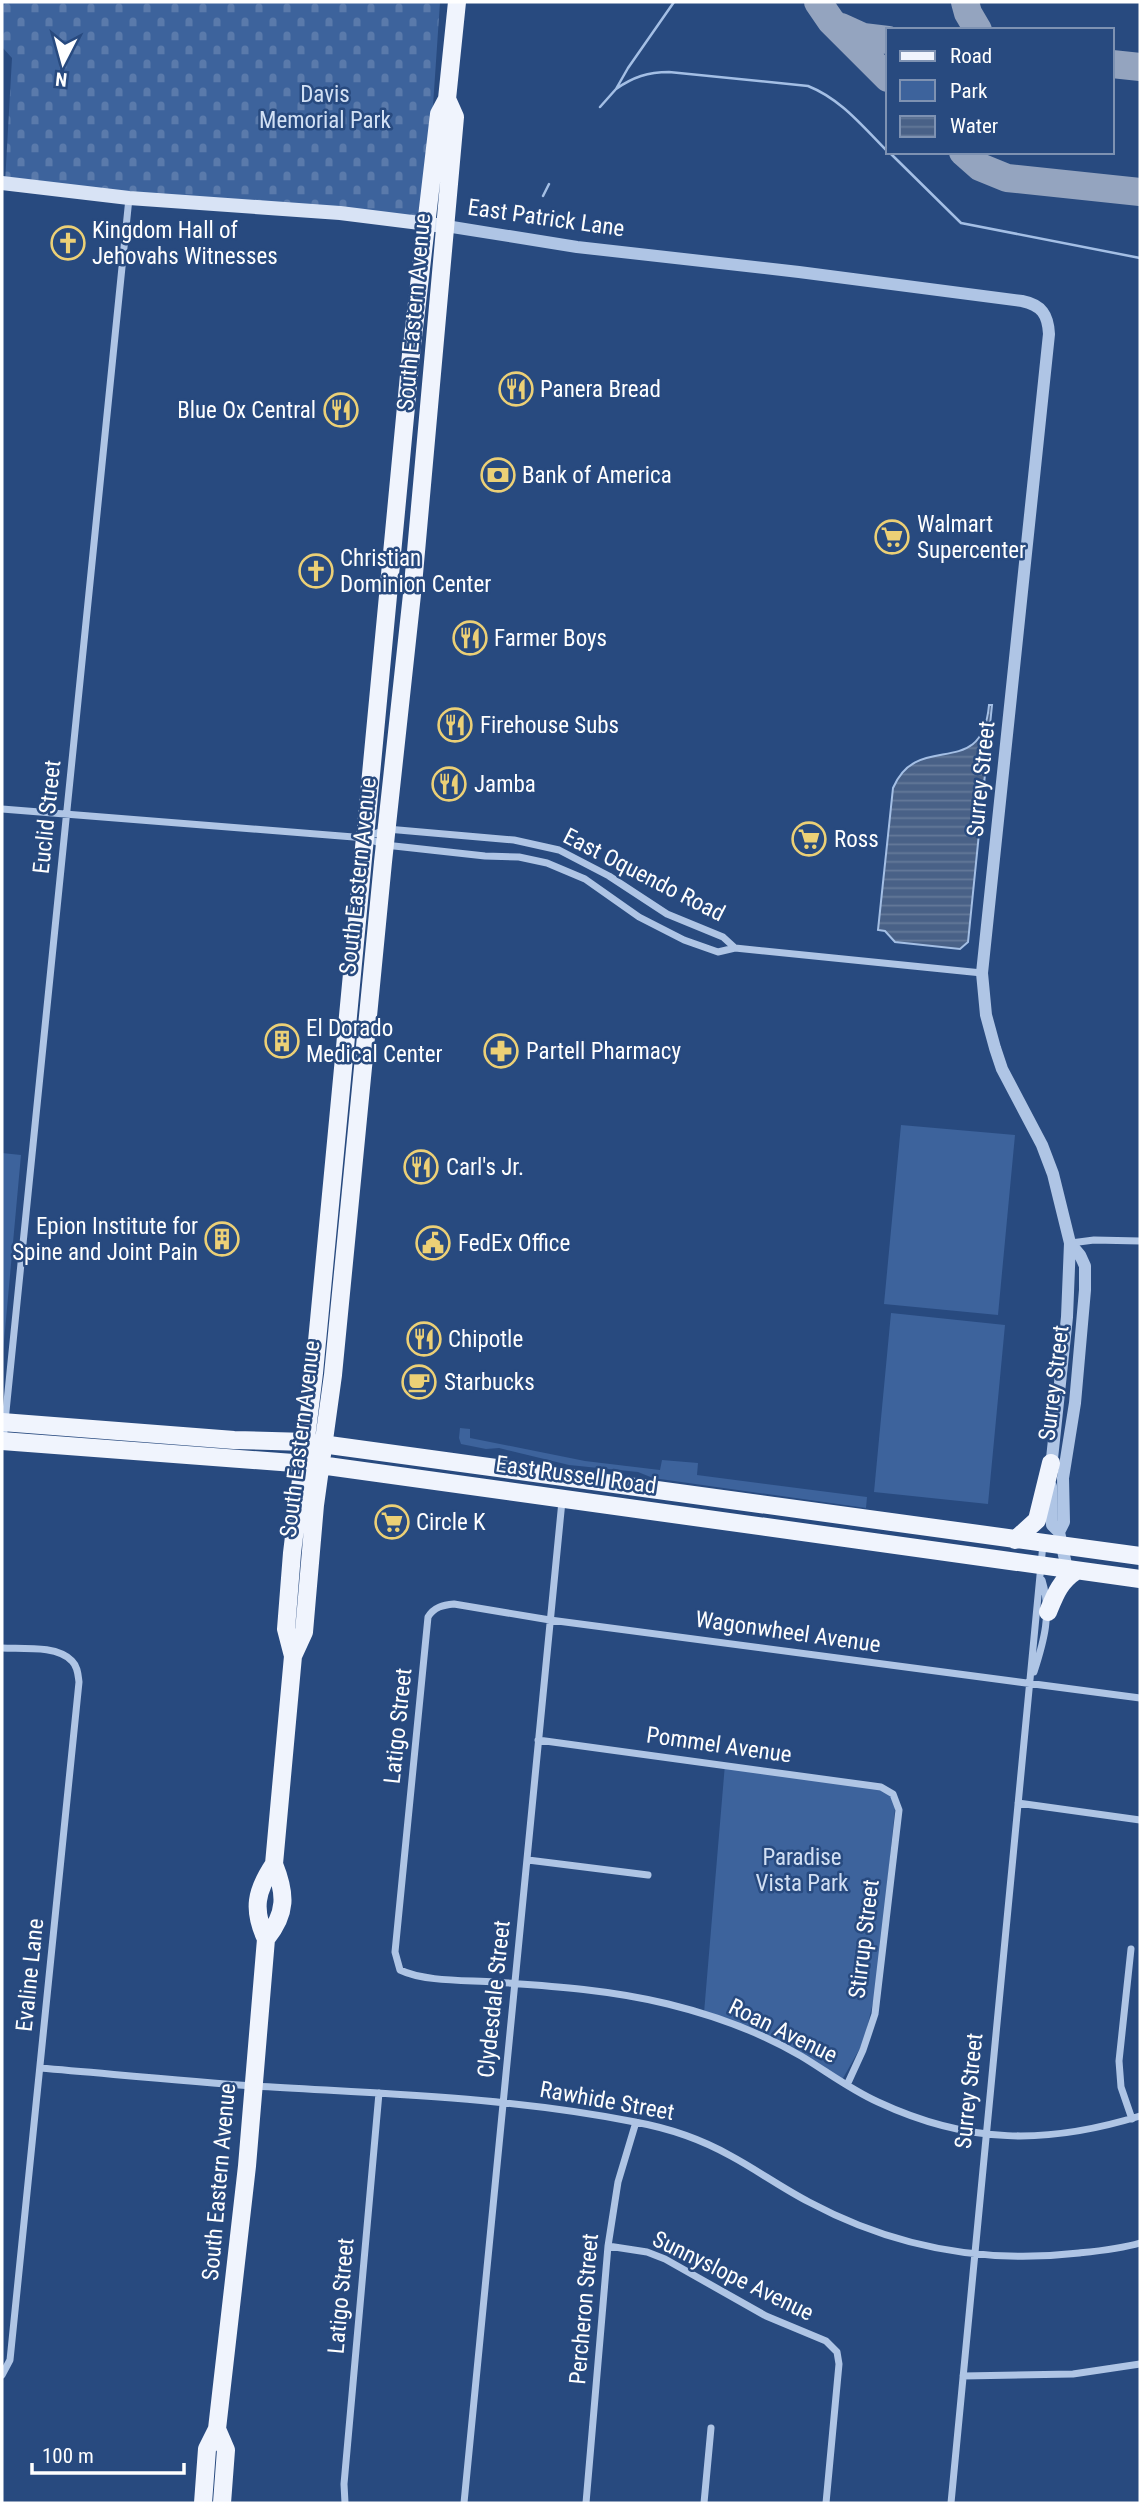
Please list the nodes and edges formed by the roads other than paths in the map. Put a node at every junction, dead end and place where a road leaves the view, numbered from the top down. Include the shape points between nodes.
1 (457, 2) edge
2 (447, 99) junction
3 (2, 183) edge
4 (129, 198) junction
5 (425, 224) junction
6 (446, 226) junction
7 (1040, 307) joint
8 (2, 809) edge
9 (67, 815) junction
10 (386, 837) junction
11 (366, 838) junction
12 (735, 948) junction
13 (982, 973) junction
14 (358, 1129) junction
15 (338, 1131) junction
16 (1140, 1241) edge
17 (1070, 1243) junction
18 (1060, 1377) junction
19 (3, 1422) edge
20 (48, 1426) junction
21 (2, 1441) edge
22 (1067, 1442) junction
23 (315, 1443) junction
24 (46, 1445) junction
25 (1051, 1463) junction
26 (312, 1464) junction
27 (679, 1494) junction
28 (563, 1498) junction
29 (677, 1514) junction
30 (1015, 1540) junction
31 (1054, 1541) junction
32 (1140, 1556) edge
33 (1071, 1570) junction
34 (1042, 1572) junction
35 (1140, 1579) edge
36 (432, 1610) joint
37 (1048, 1612) junction
38 (550, 1620) junction
39 (2, 1648) edge
40 (1031, 1683) junction
41 (1140, 1698) edge
42 (538, 1740) junction
43 (893, 1794) joint
44 (1018, 1803) junction
45 (1140, 1820) edge
46 (528, 1860) junction
47 (648, 1875) dead end
48 (1131, 1949) dead end
49 (400, 1970) joint
50 (515, 1983) junction
51 (40, 2068) junction
52 (847, 2085) junction
53 (253, 2086) junction
54 (379, 2093) junction
55 (503, 2104) junction
56 (1140, 2116) edge
57 (1132, 2119) junction
58 (636, 2122) junction
59 (986, 2134) junction
60 (1140, 2243) edge
61 (608, 2246) junction
62 (975, 2255) junction
63 (1140, 2364) edge
64 (2, 2375) edge
65 (963, 2376) junction
66 (711, 2428) dead end
67 (218, 2429) junction
68 (203, 2503) edge
69 (222, 2503) edge
70 (345, 2503) edge
71 (464, 2503) edge
72 (586, 2503) edge
73 (704, 2503) edge
74 (826, 2503) edge
75 (951, 2503) edge

1 - 2 main road, South Eastern Avenue
2 - 5 main road, South Eastern Avenue via 439,114
2 - 6 main road, South Eastern Avenue via 455,117
3 - 4 main road, East Patrick Lane
4 - 5 main road, East Patrick Lane
4 - 9 street, Euclid Street
5 - 6 main road, East Patrick Lane
5 - 11 main road, South Eastern Avenue
6 - 7 street, East Patrick Lane via 577,247 1022,301
6 - 10 main road, South Eastern Avenue
7 - 13 street, Surrey Street via 1049,334
8 - 9 street, East Oquendo Road
9 - 11 street, East Oquendo Road
9 - 19 street, Euclid Street
10 - 11 street, East Oquendo Road
10 - 11 street, East Oquendo Road
10 - 12 street, East Oquendo Road via 547,863 585,879 639,917 684,940 718,952
10 - 12 street, East Oquendo Road via 514,840 559,850 610,876 667,914 723,937
10 - 14 main road, South Eastern Avenue
11 - 15 main road, South Eastern Avenue
12 - 13 street, East Oquendo Road
13 - 17 street, Surrey Street via 995,1048 1042,1145
14 - 15 main road
14 - 23 main road, South Eastern Avenue via 333,1376
15 - 23 main road, South Eastern Avenue
16 - 17 street
17 - 18 street, Surrey Street
17 - 22 street, Surrey Street via 1085,1266 1085,1290
18 - 22 street via 1069,1388
18 - 25 street, Surrey Street
19 - 20 main road, East Russell Road
19 - 21 street, Euclid Street
20 - 23 main road, East Russell Road
20 - 24 main road
21 - 24 main road, East Russell Road
22 - 31 street, Surrey Street via 1064,1522
23 - 26 main road, South Eastern Avenue
23 - 27 main road, East Russell Road
24 - 26 main road, East Russell Road
25 - 30 main road via 1037,1520
25 - 31 street, Surrey Street
26 - 28 main road, East Russell Road
26 - 53 main road, South Eastern Avenue via 292,1553 286,1629 293,1656 274,1864 283,1886 279,1923 266,1939
27 - 29 main road
27 - 30 main road, East Russell Road
28 - 29 main road, East Russell Road
28 - 38 street, Clydesdale Street
29 - 34 main road, East Russell Road
30 - 31 main road, East Russell Road
31 - 32 main road, East Russell Road
31 - 33 street, Surrey Street
31 - 34 street, Surrey Street
33 - 34 main road, East Russell Road
33 - 35 main road, East Russell Road
33 - 37 main road
34 - 37 street, Surrey Street
34 - 40 street, Surrey Street
36 - 38 street, Wagonwheel Avenue via 454,1604
36 - 49 street, Latigo Street via 395,1952
37 - 40 street, Surrey Street
38 - 40 street, Wagonwheel Avenue
38 - 42 street, Clydesdale Street
39 - 51 street, Evaline Lane via 56,1652 72,1661 79,1682
40 - 41 street, Wagonwheel Avenue
40 - 44 street, Surrey Street
42 - 43 street, Pommel Avenue via 881,1787
42 - 46 street, Clydesdale Street
43 - 52 street, Stirrup Street via 899,1810 877,2003
44 - 45 street
44 - 59 street, Surrey Street
46 - 47 street
46 - 50 street, Clydesdale Street
48 - 57 street via 1119,2061 1121,2087
49 - 50 street, Roan Avenue via 419,1976
50 - 52 street, Roan Avenue via 608,1993 701,2014 753,2032
50 - 55 street, Clydesdale Street
51 - 53 street, Rawhide Street
51 - 64 street, Evaline Lane via 10,2360
52 - 59 street, Roan Avenue via 921,2120
53 - 54 street, Rawhide Street
53 - 67 main road, South Eastern Avenue
54 - 55 street, Rawhide Street
54 - 70 street, Latigo Street
55 - 58 street, Rawhide Street
55 - 71 street, Clydesdale Street
56 - 57 street, Roan Avenue
57 - 59 street, Roan Avenue via 1049,2136
58 - 61 street, Percheron Street via 618,2182
58 - 62 street, Rawhide Street via 674,2130 728,2154 808,2201 873,2231
59 - 62 street, Surrey Street
60 - 62 street, Rawhide Street via 1055,2256
61 - 72 street, Percheron Street
61 - 74 street, Sunnyslope Avenue via 665,2259 766,2316 826,2340 837,2352
62 - 65 street, Surrey Street
63 - 65 street via 1073,2374
65 - 75 street, Surrey Street
66 - 73 street
67 - 68 main road, South Eastern Avenue via 207,2449
67 - 69 main road, South Eastern Avenue via 226,2451

